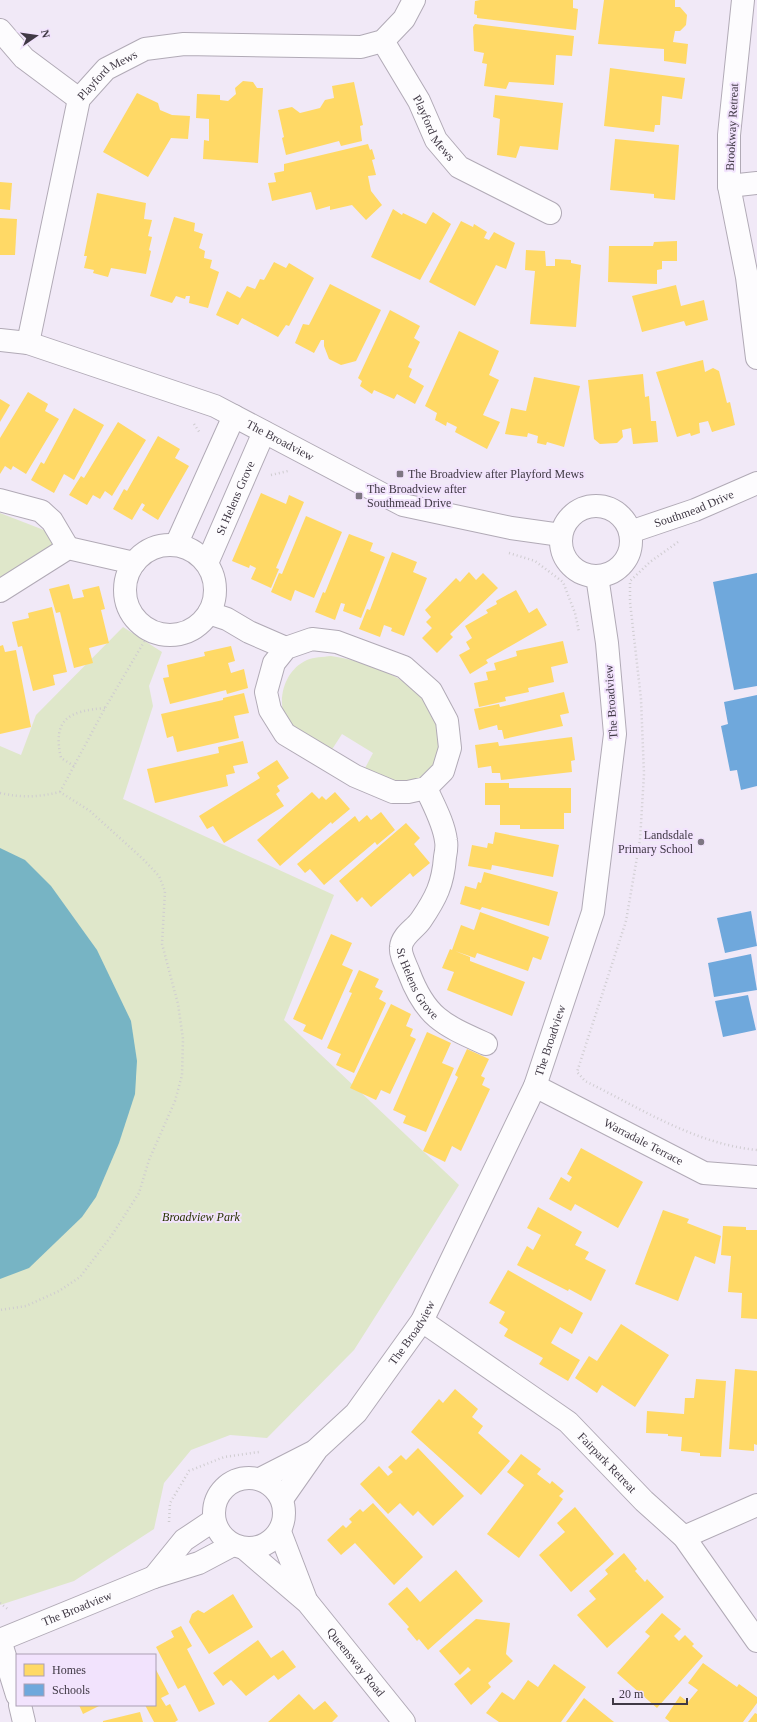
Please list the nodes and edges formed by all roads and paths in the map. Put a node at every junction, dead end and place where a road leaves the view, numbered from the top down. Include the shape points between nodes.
1 (414, 0) edge
2 (743, 0) edge
3 (0, 30) edge
4 (384, 41) junction
5 (79, 99) junction
6 (757, 183) edge
7 (729, 186) junction
8 (550, 213) dead end
9 (747, 277) junction
10 (757, 296) edge
11 (0, 340) edge
12 (28, 343) junction
13 (757, 358) edge
14 (234, 416) junction
15 (190, 418) dead end
16 (264, 432) junction
17 (219, 451) junction
18 (249, 466) junction
19 (295, 469) dead end
20 (757, 483) edge
21 (0, 500) edge
22 (630, 532) junction
23 (561, 535) junction
24 (684, 538) dead end
25 (176, 545) junction
26 (68, 548) junction
27 (507, 553) dead end
28 (134, 563) junction
29 (207, 563) junction
30 (597, 576) junction
31 (0, 591) edge
32 (209, 613) junction
33 (151, 630) junction
34 (580, 636) dead end
35 (286, 648) junction
36 (105, 708) junction
37 (74, 766) junction
38 (426, 788) junction
39 (60, 792) junction
40 (0, 793) edge
41 (486, 1044) dead end
42 (535, 1086) junction
43 (757, 1150) edge
44 (757, 1177) edge
45 (0, 1310) edge
46 (422, 1321) junction
47 (317, 1449) junction
48 (264, 1452) dead end
49 (260, 1479) junction
50 (282, 1499) junction
51 (757, 1505) edge
52 (214, 1520) junction
53 (169, 1524) dead end
54 (280, 1532) junction
55 (684, 1536) junction
56 (239, 1547) junction
57 (154, 1577) junction
58 (0, 1603) edge
59 (308, 1603) junction
60 (11, 1612) dead end
61 (0, 1640) edge
62 (757, 1641) edge
63 (16, 1692) edge
64 (20, 1706) edge
65 (24, 1722) edge
66 (404, 1722) edge

1 - 4 street via 404,19
2 - 7 street, Brookway Retreat via 729,135
3 - 5 street via 24,58
4 - 5 street, Playford Mews via 361,47 184,44 145,49 106,69
4 - 8 street, Playford Mews via 419,101 436,140 459,167
5 - 12 street, Playford Mews
6 - 7 street
7 - 9 street, Brookway Retreat
9 - 10 street, Brookway Retreat
9 - 13 street, Brookway Retreat
11 - 12 street, The Broadview
12 - 14 street, The Broadview via 215,406
14 - 16 street, The Broadview
14 - 17 street
15 - 17 path via 208,445
16 - 18 street, St Helens Grove
16 - 23 street, The Broadview via 403,505 511,528
17 - 25 street
18 - 19 path via 268,475
18 - 29 street, St Helens Grove
20 - 22 street, Southmead Drive via 695,510
21 - 26 street via 41,511 52,521
22 - 23 street via 615,511 607,507 594,506 582,508 574,513 568,519
22 - 30 street via 628,553 624,562 612,572
23 - 30 street via 561,548 566,559 584,574
24 - 43 path via 650,562 630,581 641,699 644,774 640,840 626,921 577,1072 585,1081 696,1135
25 - 28 street via 160,546 146,552
25 - 29 street via 191,550
26 - 28 street
26 - 31 street
27 - 34 path via 535,561 563,582 575,612
28 - 33 street via 128,576 126,593 129,608 138,621
29 - 32 street via 214,577 216,593
30 - 42 street, The Broadview via 607,643 615,734 594,912
32 - 33 street via 199,625 186,633 170,635
32 - 35 street
33 - 36 path
35 - 38 street via 274,663 266,692 270,710 285,734 356,776 393,792
35 - 38 street via 312,639 337,642 404,667 431,691 447,721 450,748 443,771
36 - 37 path
36 - 37 path via 75,712 62,724 58,741 62,758
37 - 39 path
38 - 41 street, St Helens Grove via 441,822 446,842 444,876 436,900 403,941 403,957 415,990 424,1005 451,1028
39 - 40 path via 37,797
39 - 45 path via 90,811 144,859 159,876 165,891 162,944 178,1004 183,1040 182,1075 175,1101 149,1160 139,1193 112,1235 80,1277 26,1306
42 - 44 street, Warradale Terrace via 704,1173
42 - 46 street, The Broadview
46 - 47 street, The Broadview via 356,1413
46 - 55 street, Fairpark Retreat via 568,1422 644,1501
47 - 49 street, The Broadview
47 - 50 street, The Broadview
48 - 53 path via 224,1457 189,1471 170,1504
49 - 50 street via 269,1483
49 - 52 street via 239,1479 230,1483 217,1499
50 - 54 street via 285,1516
51 - 55 street
52 - 56 street via 224,1538
52 - 57 street, The Broadview via 184,1540
54 - 56 street via 271,1542 259,1548
54 - 59 street, Queensway Road
55 - 62 street, Fairpark Retreat
56 - 57 street, The Broadview
56 - 59 street, Queensway Road
57 - 61 street, The Broadview
58 - 60 path
59 - 66 street, Queensway Road
61 - 63 street
64 - 65 street

